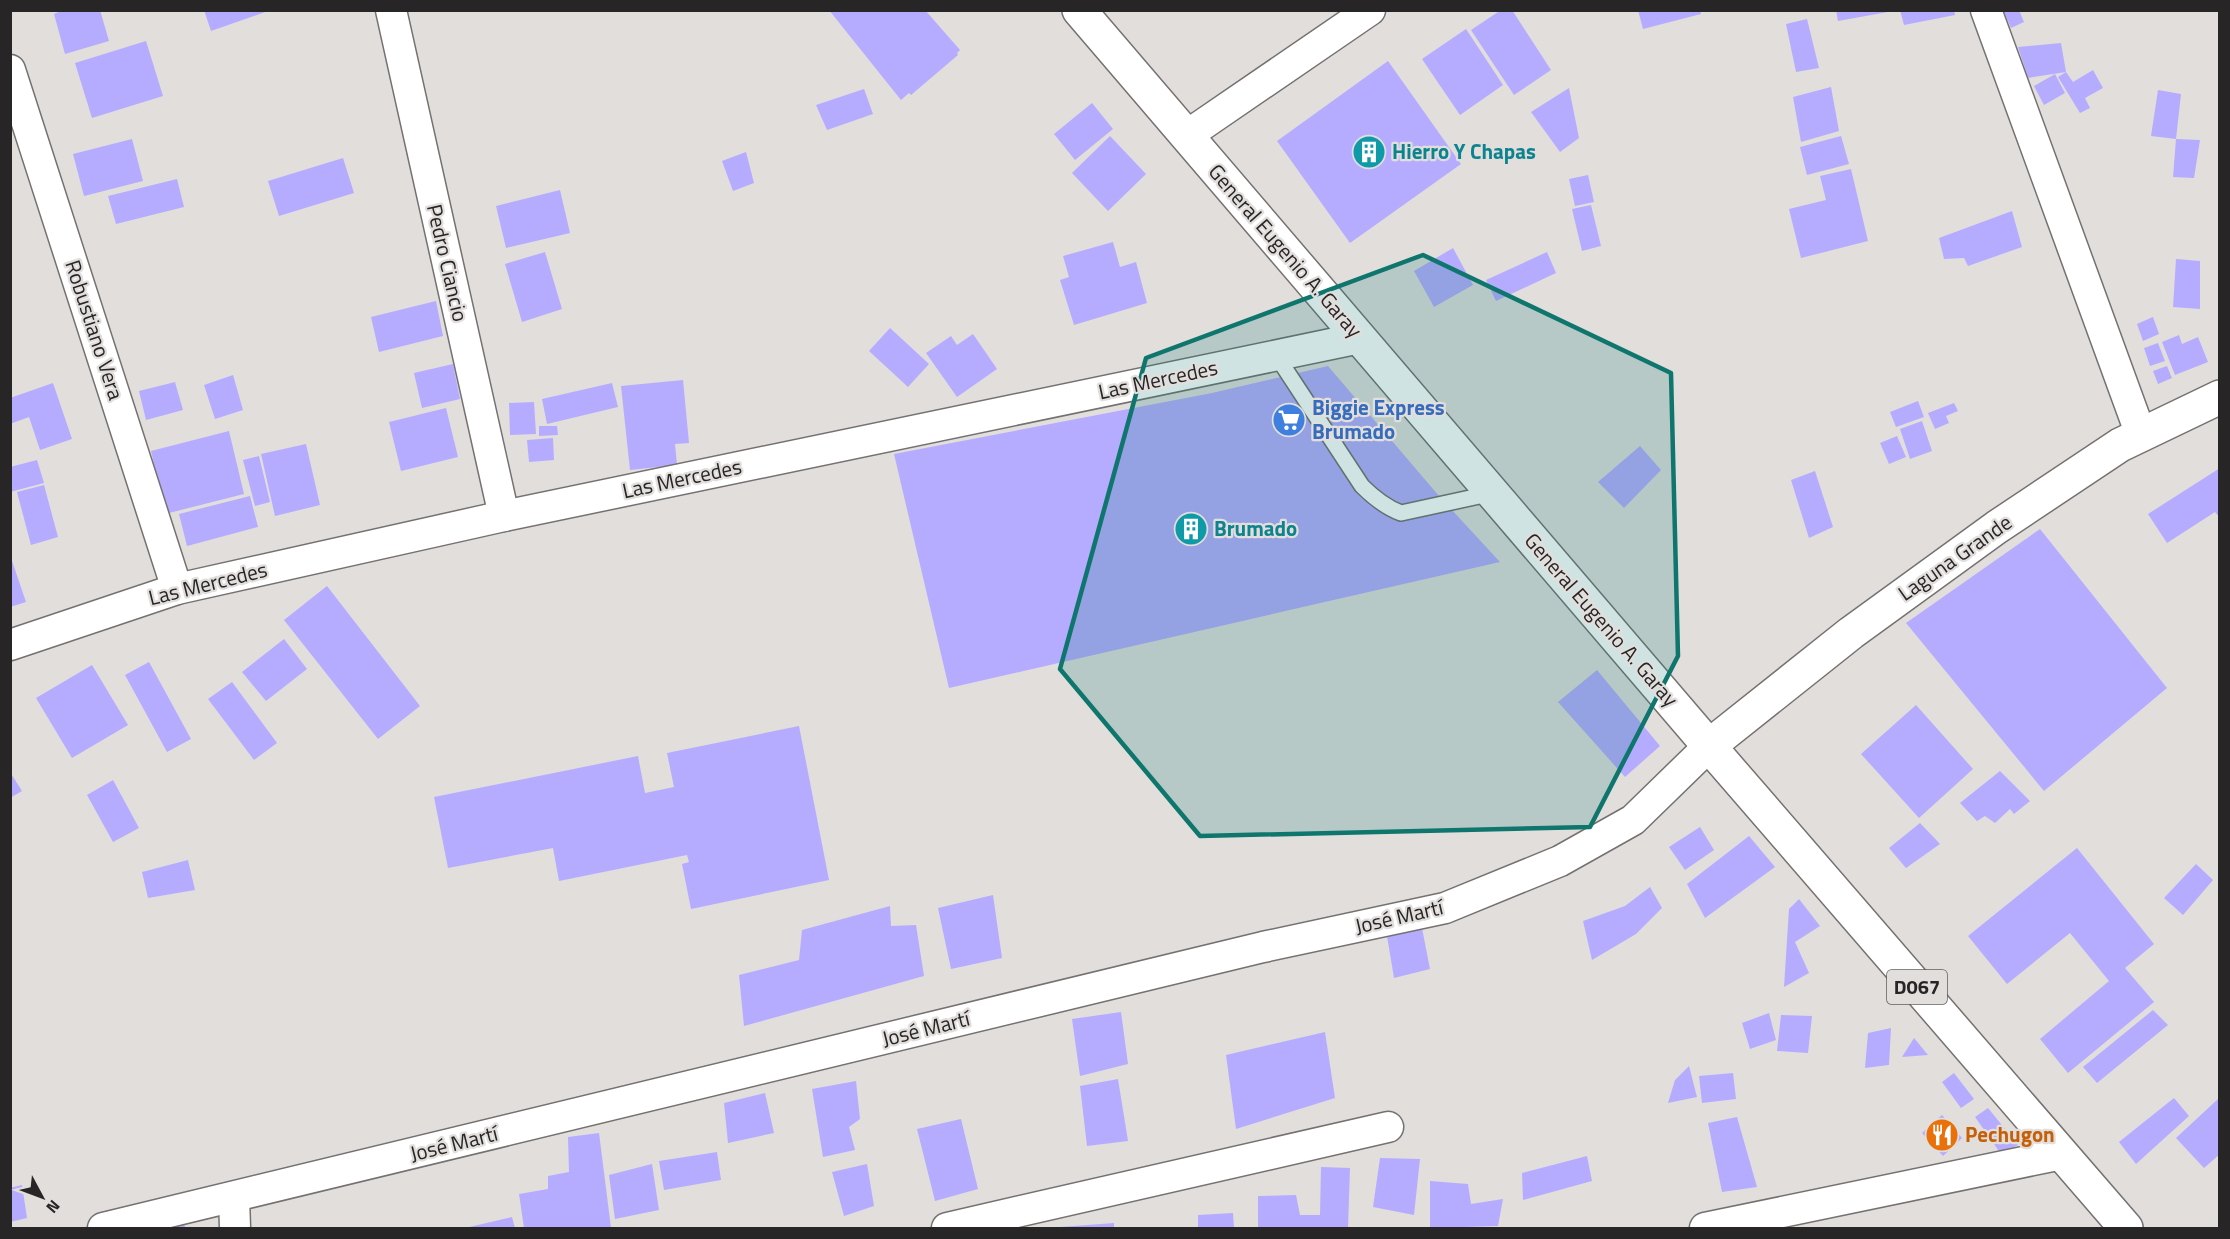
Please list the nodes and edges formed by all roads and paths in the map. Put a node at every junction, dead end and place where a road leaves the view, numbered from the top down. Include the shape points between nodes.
1 (391, 10) edge
2 (1079, 10) edge
3 (1370, 10) edge
4 (1986, 10) edge
5 (10, 70) edge
6 (1186, 135) junction
7 (1360, 338) junction
8 (1276, 356) junction
9 (2220, 397) edge
10 (2141, 435) junction
11 (1493, 494) junction
12 (504, 516) junction
13 (177, 589) junction
14 (10, 645) edge
15 (1709, 746) junction
16 (1388, 1127) dead end
17 (2062, 1154) junction
18 (234, 1197) junction
19 (103, 1228) edge
20 (235, 1228) edge
21 (947, 1228) edge
22 (1705, 1228) edge
23 (2126, 1228) edge

1 - 12 street, Pedro Ciancio
2 - 6 main road, General Eugenio A. Garay / D067
3 - 6 street
4 - 10 street
5 - 13 street, Robustiano Vera
6 - 7 main road, General Eugenio A. Garay / D067
7 - 8 street, Las Mercedes
7 - 11 main road, General Eugenio A. Garay / D067
8 - 11 lane via 1362,486 1374,498 1401,513
8 - 12 street, Las Mercedes
9 - 10 main road, Laguna Grande
10 - 15 main road, Laguna Grande via 1987,534 1851,633
11 - 15 main road, General Eugenio A. Garay / D067
12 - 13 street, Las Mercedes
13 - 14 street, Las Mercedes
15 - 17 main road, General Eugenio A. Garay / D067
15 - 18 street, José Martí via 1633,820 1560,861 1445,908 1240,953
16 - 21 street
17 - 22 street
17 - 23 main road, General Eugenio A. Garay / D067
18 - 19 street, José Martí
18 - 20 street

